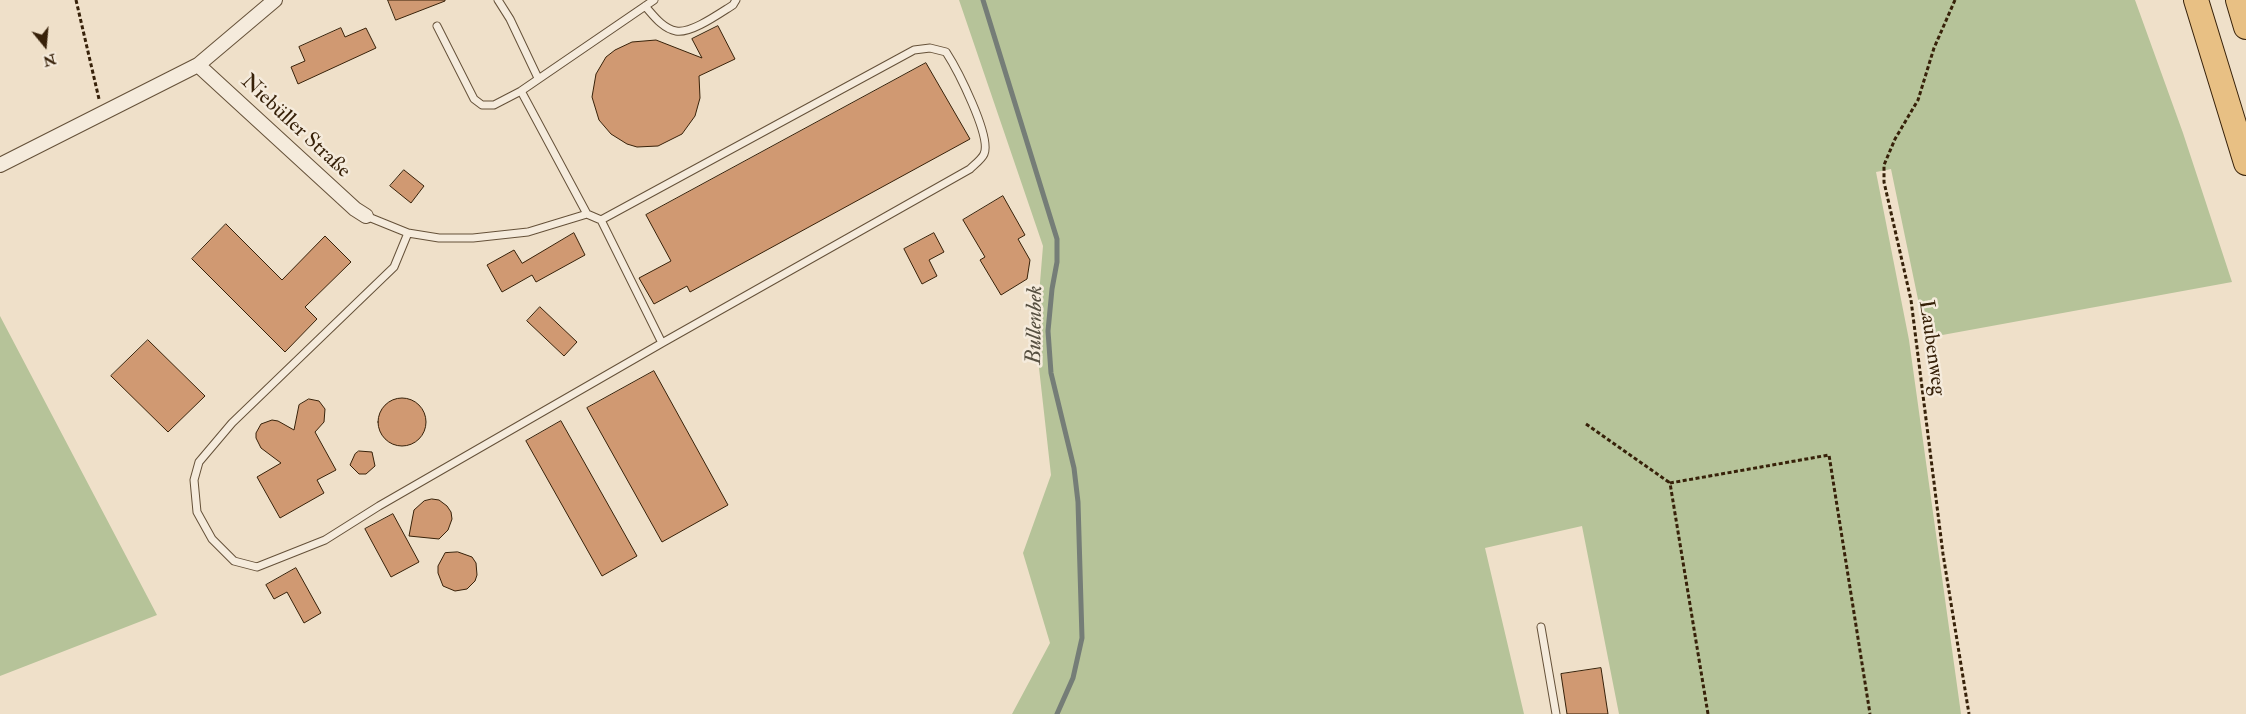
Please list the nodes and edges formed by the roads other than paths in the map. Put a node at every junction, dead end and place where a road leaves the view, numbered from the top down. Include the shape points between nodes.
1 (274, 0) edge
2 (498, 0) edge
3 (654, 0) edge
4 (736, 0) edge
5 (2196, 0) edge
6 (2238, 0) edge
7 (645, 6) junction
8 (437, 26) dead end
9 (2246, 27) edge
10 (198, 65) junction
11 (538, 78) junction
12 (521, 91) junction
13 (2246, 164) edge
14 (0, 165) edge
15 (587, 214) junction
16 (366, 216) joint
17 (601, 220) junction
18 (408, 233) junction
19 (662, 343) junction
20 (1542, 628) dead end
21 (1556, 714) edge

1 - 10 street
2 - 11 lane
3 - 7 lane
4 - 7 lane via 733,5 691,29 676,31 662,24
5 - 13 highway
6 - 9 highway
7 - 11 lane
8 - 12 lane via 474,98 482,105 494,105
10 - 14 street
10 - 16 street, Niebüller Straße via 355,210
11 - 12 lane
12 - 15 lane
15 - 17 lane
15 - 18 lane via 528,232 473,238 439,238
16 - 18 lane
17 - 19 lane
17 - 19 lane via 914,50 930,48 946,52 960,74 986,139 984,154 970,169
18 - 19 lane via 394,267 232,423 199,462 194,480 197,512 212,540 234,561 257,567 325,540
20 - 21 lane

